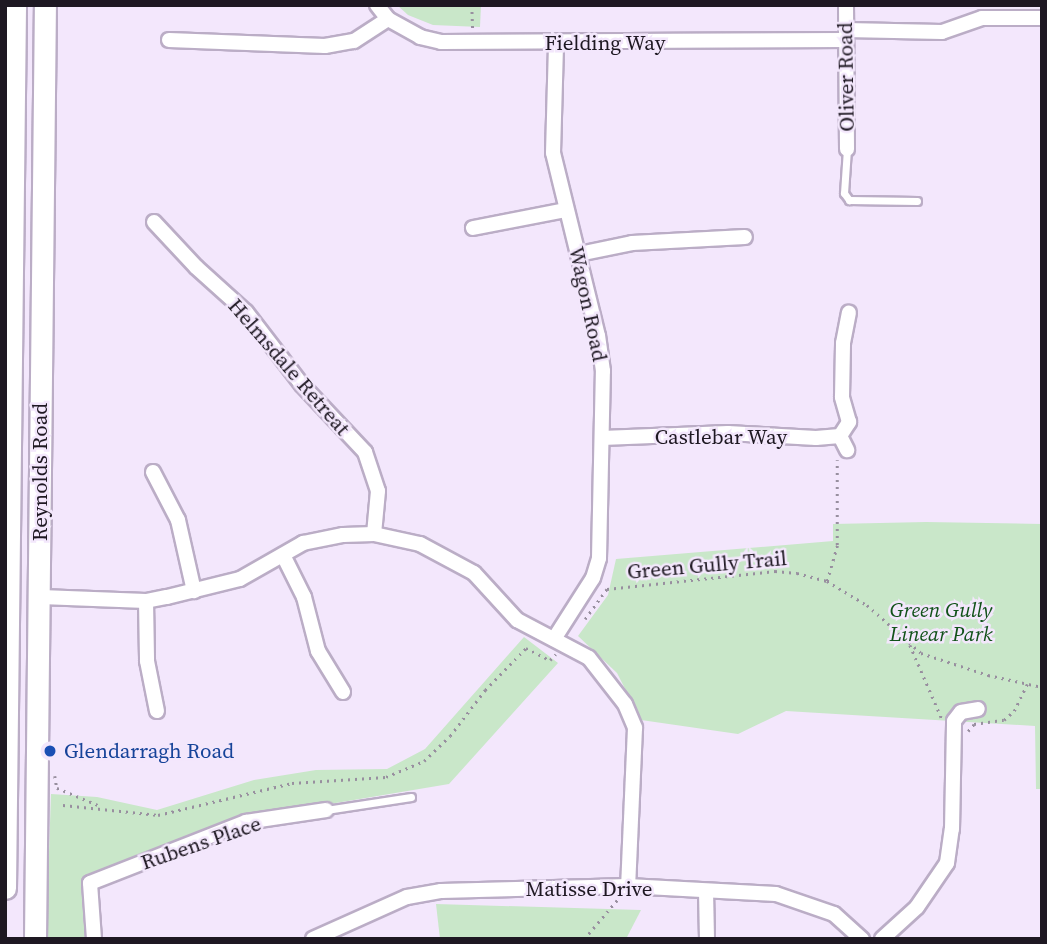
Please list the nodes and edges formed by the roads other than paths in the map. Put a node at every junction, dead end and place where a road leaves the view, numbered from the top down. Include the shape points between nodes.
1 (15, 5) edge
2 (45, 5) edge
3 (377, 5) edge
4 (846, 5) edge
5 (1042, 18) edge
6 (388, 19) junction
7 (845, 35) junction
8 (169, 40) dead end
9 (556, 43) junction
10 (847, 149) joint
11 (917, 201) dead end
12 (566, 210) junction
13 (154, 222) dead end
14 (473, 228) dead end
15 (745, 237) dead end
16 (579, 254) junction
17 (849, 313) dead end
18 (840, 436) junction
19 (602, 438) junction
20 (847, 450) dead end
21 (153, 472) dead end
22 (8, 530) edge
23 (39, 530) junction
24 (374, 534) junction
25 (283, 555) junction
26 (194, 591) junction
27 (41, 597) junction
28 (146, 601) junction
29 (559, 642) junction
30 (343, 692) dead end
31 (978, 709) dead end
32 (157, 711) dead end
33 (411, 797) dead end
34 (326, 810) joint
35 (628, 886) junction
36 (5, 888) edge
37 (706, 891) junction
38 (35, 939) edge
39 (94, 939) edge
40 (313, 939) edge
41 (707, 939) edge
42 (862, 939) edge
43 (882, 939) edge

1 - 22 main road, Reynolds Road
2 - 23 main road, Reynolds Road
3 - 6 street, Fielding Way
4 - 7 street, Oliver Road
5 - 7 street, Fielding Way via 982,18 942,32
6 - 8 street via 354,41 325,46
6 - 9 street, Fielding Way via 420,37 441,42
7 - 9 street, Fielding Way
7 - 10 street, Oliver Road
9 - 12 street, Wagon Road via 553,153
10 - 11 lane via 844,193 849,200
12 - 14 street
12 - 16 street, Wagon Road
13 - 24 street, Helmsdale Retreat via 246,312 302,385 365,452 378,491
15 - 16 street via 645,242
16 - 19 street, Wagon Road via 601,359
17 - 18 street via 842,397 849,422
18 - 19 street, Castlebar Way via 728,433
18 - 20 street
19 - 29 street, Wagon Road via 599,558
21 - 26 street via 178,520
22 - 23 main road
22 - 36 main road, Reynolds Road
23 - 27 main road, Reynolds Road
24 - 25 street via 303,542
24 - 29 street via 420,544 474,573 517,620
25 - 26 street via 240,579
25 - 30 street via 304,597 318,651
26 - 28 street
27 - 28 street
27 - 38 main road, Reynolds Road
28 - 32 street via 147,661
29 - 35 street via 589,658 625,704 635,728
31 - 43 street via 961,712 954,721 947,863 917,906
33 - 34 lane, Rubens Place
34 - 39 street, Rubens Place via 246,822 90,883
35 - 37 street, Matisse Drive
35 - 40 street, Matisse Drive via 441,891 407,897
37 - 41 street
37 - 42 street, Matisse Drive via 776,894 834,914

